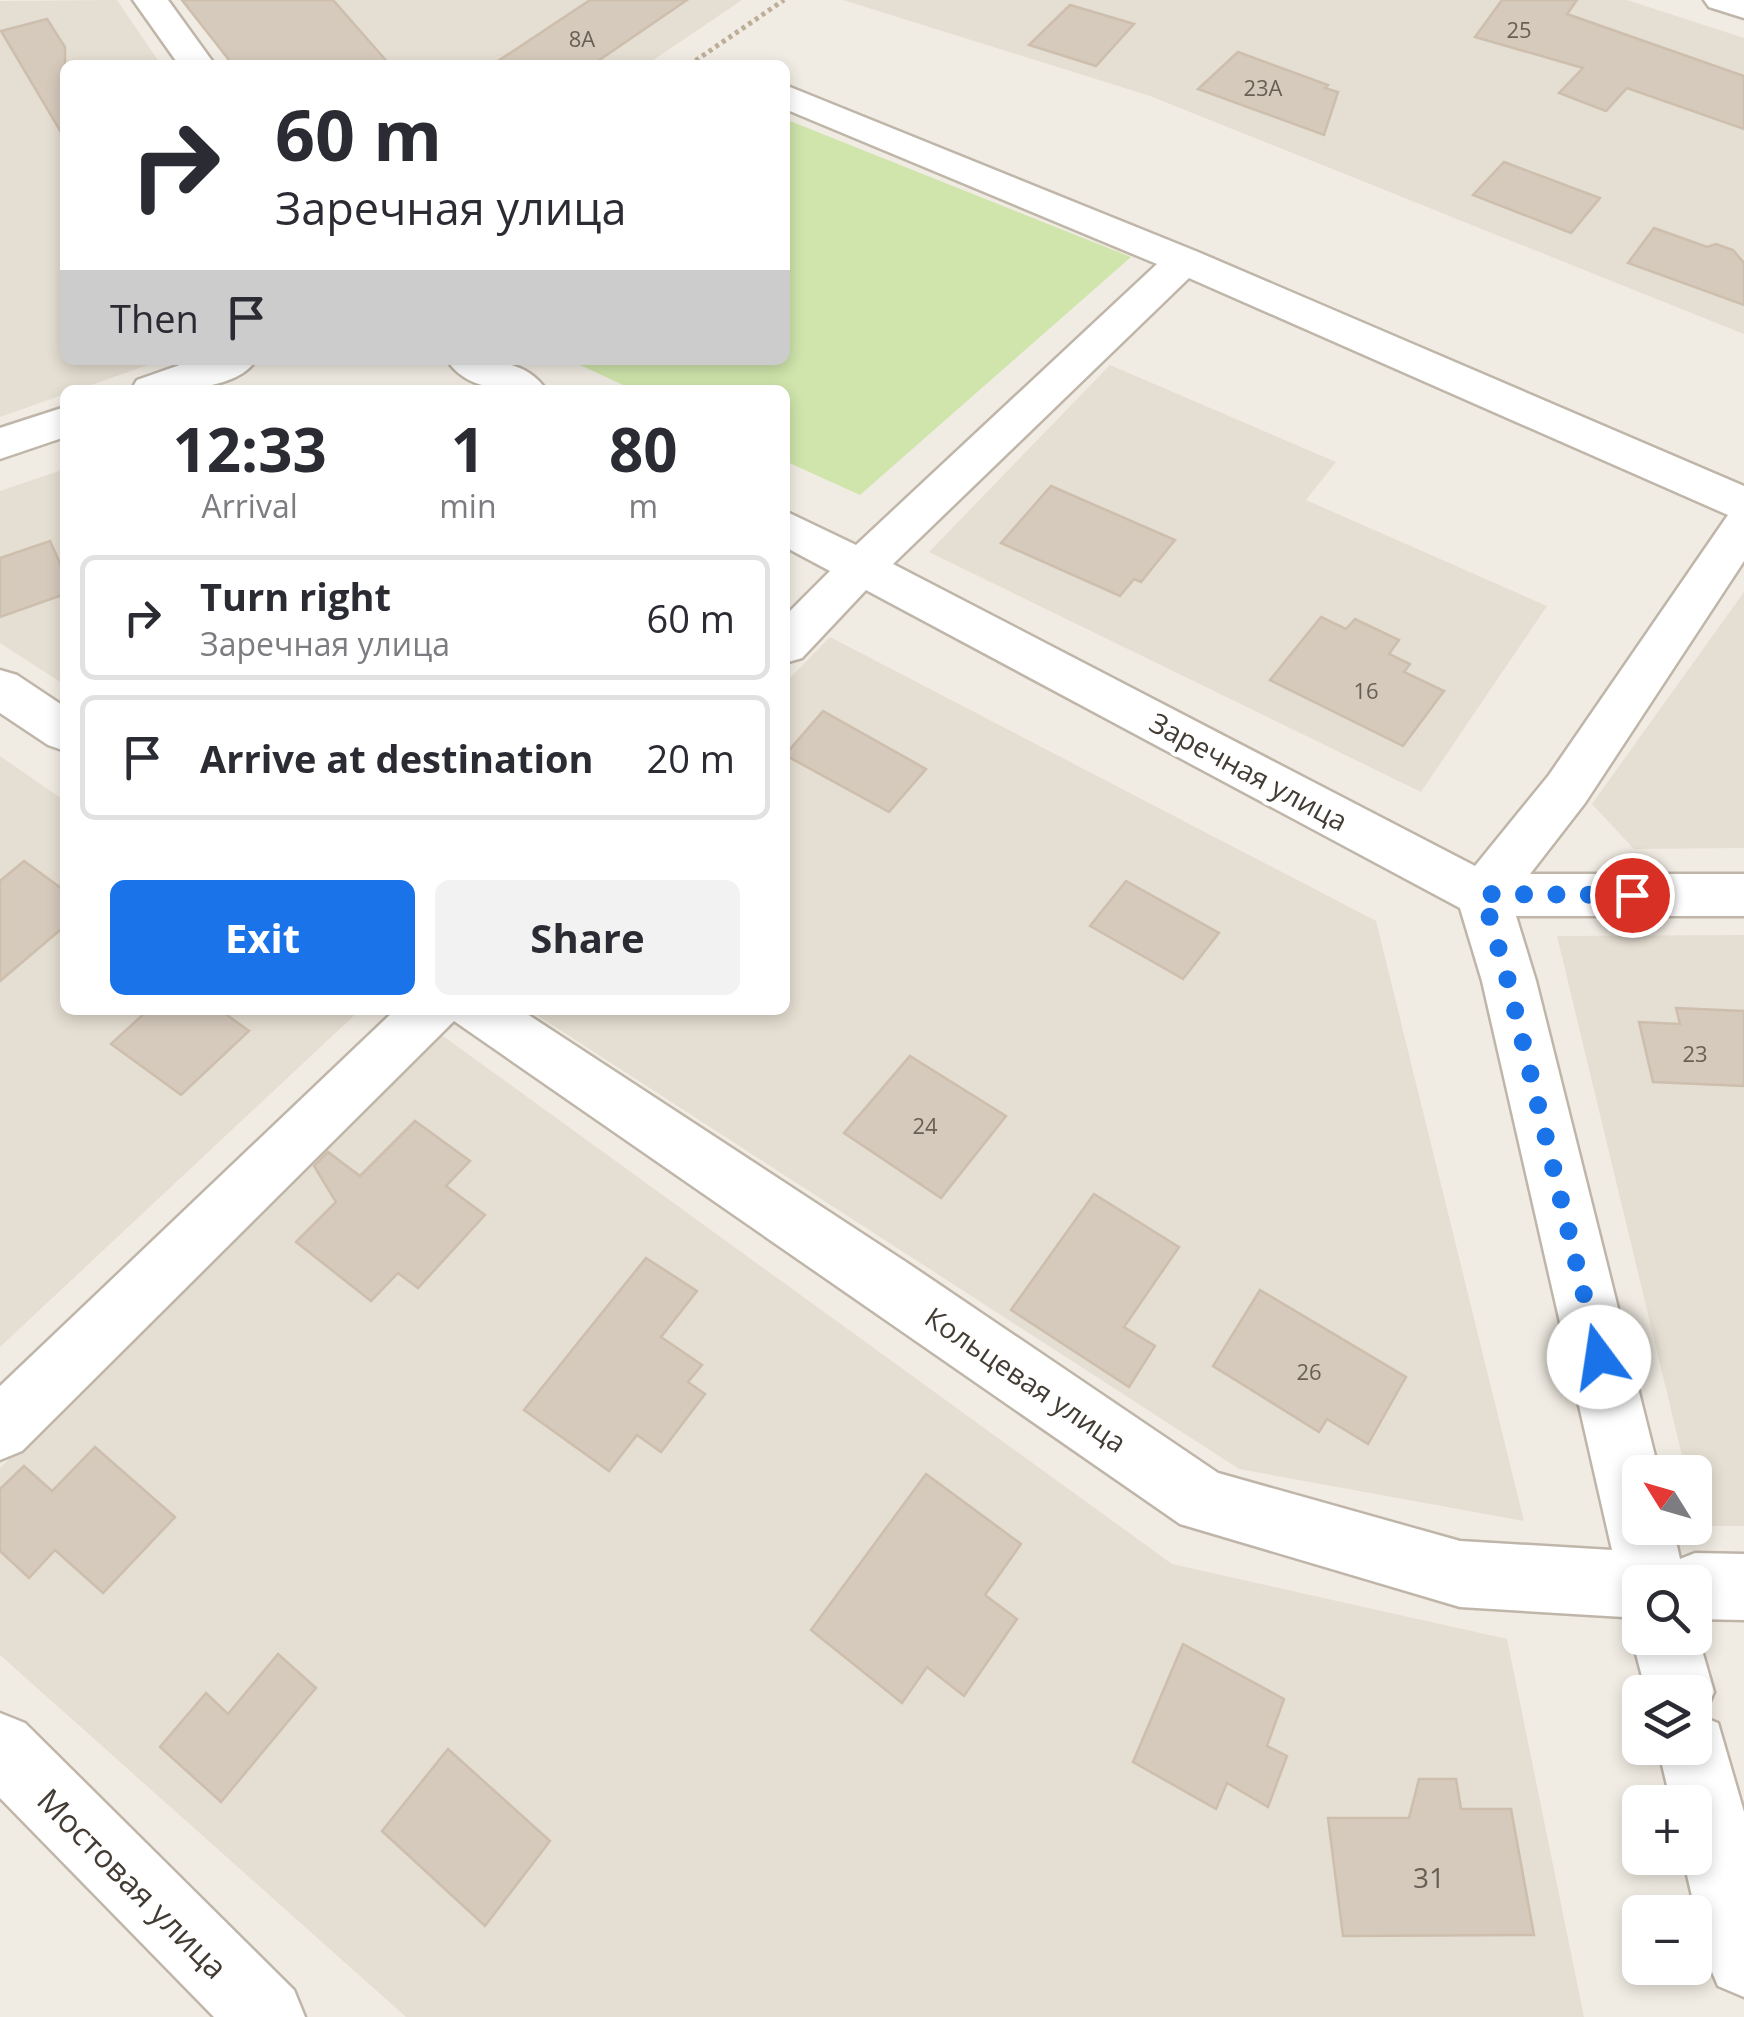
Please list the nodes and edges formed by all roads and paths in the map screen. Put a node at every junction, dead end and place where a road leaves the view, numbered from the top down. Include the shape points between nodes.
1 (150, 0) edge
2 (784, 0) edge
3 (1721, 0) edge
4 (1744, 8) edge
5 (193, 60) edge
6 (696, 60) edge
7 (790, 98) edge
8 (1184, 260) junction
9 (222, 365) edge
10 (478, 365) edge
11 (166, 385) edge
12 (516, 385) edge
13 (60, 423) edge
14 (0, 444) edge
15 (1744, 504) edge
16 (1744, 526) edge
17 (790, 529) edge
18 (861, 567) junction
19 (790, 641) edge
20 (0, 688) edge
21 (60, 729) edge
22 (1483, 894) junction
23 (1744, 895) edge
24 (427, 1015) edge
25 (484, 1015) edge
26 (0, 1429) edge
27 (1649, 1565) edge
28 (1622, 1584) edge
29 (1712, 1586) edge
30 (1744, 1587) edge
31 (0, 1748) edge
32 (1697, 1765) edge
33 (1744, 1960) edge
34 (267, 2017) edge

1 - 5 street
2 - 6 path
3 - 4 street
7 - 8 street
8 - 15 street
8 - 18 street
9 - 11 street
10 - 12 street
13 - 14 street
16 - 22 street via 1568,789
17 - 18 street, Заречная улица
18 - 19 street
18 - 22 street, Заречная улица
20 - 21 street
22 - 23 street, Заречная улица
22 - 27 street
24 - 26 street
25 - 28 street, Кольцевая улица via 1204,1501 1460,1574
29 - 30 street
31 - 34 street, Мостовая улица
32 - 33 street

